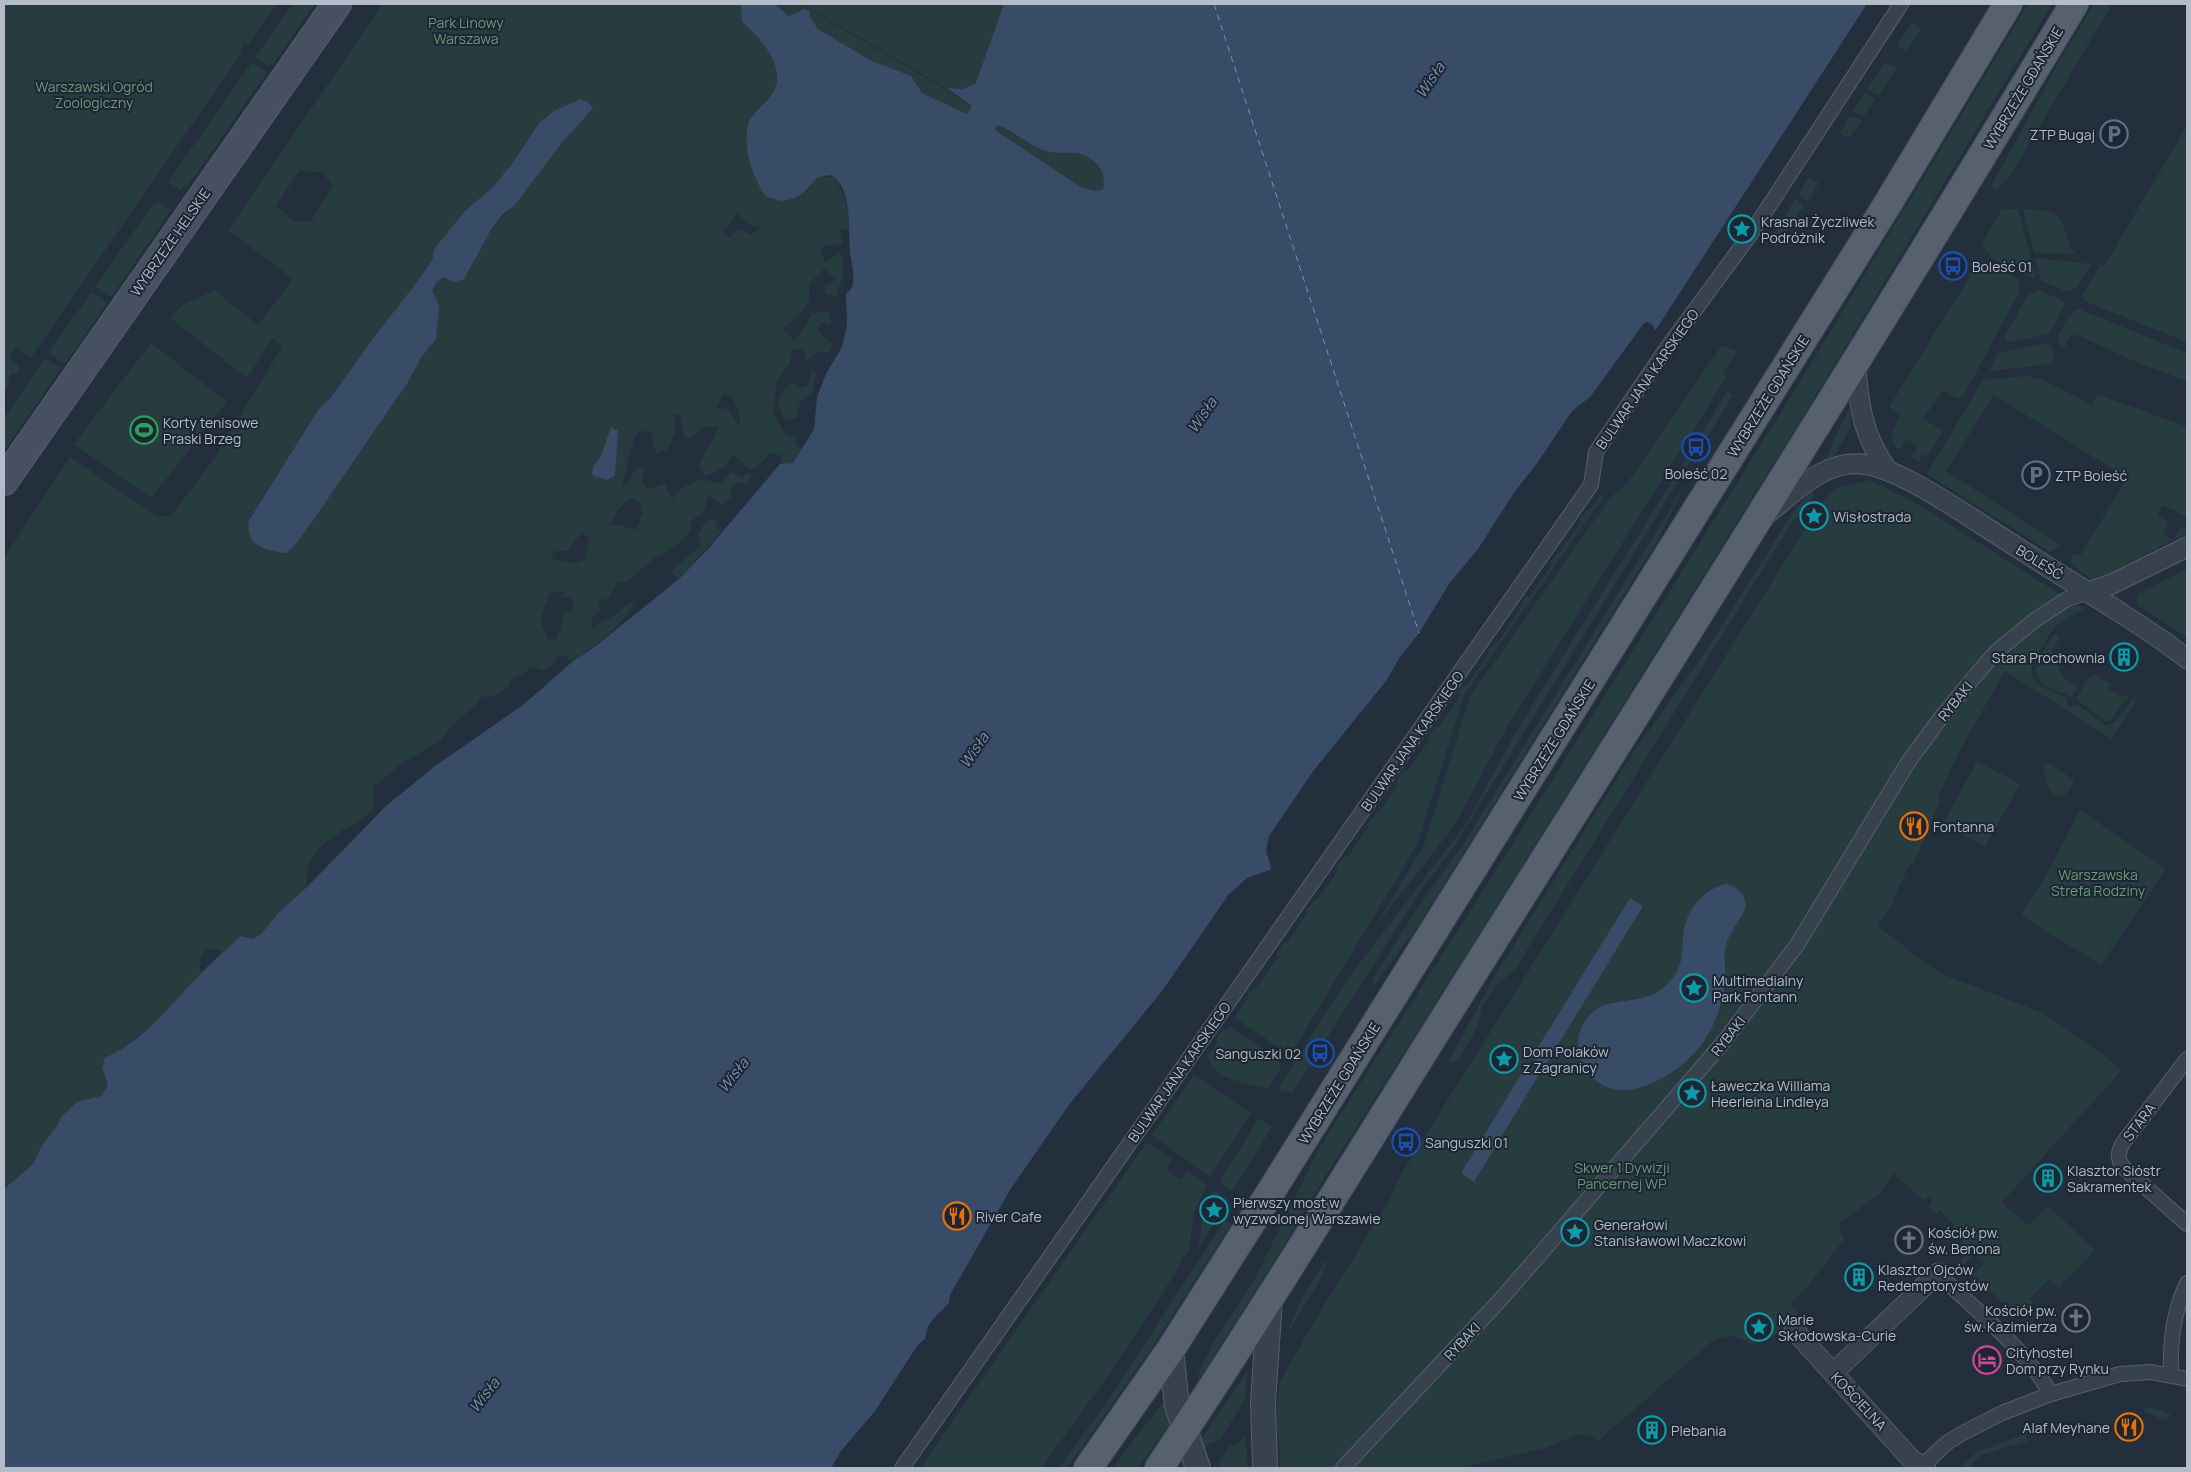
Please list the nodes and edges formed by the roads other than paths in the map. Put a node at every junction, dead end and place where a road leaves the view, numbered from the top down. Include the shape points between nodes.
1 (337, 4) edge
2 (1901, 4) edge
3 (2008, 4) edge
4 (2074, 4) edge
5 (1855, 363) junction
6 (1888, 471) junction
7 (4, 481) edge
8 (1757, 522) junction
9 (2187, 546) edge
10 (2088, 592) junction
11 (2187, 659) edge
12 (2187, 1059) edge
13 (2187, 1224) edge
14 (1943, 1279) joint
15 (2187, 1283) edge
16 (1270, 1300) junction
17 (1794, 1330) dead end
18 (1171, 1349) junction
19 (1833, 1373) junction
20 (2171, 1375) junction
21 (2187, 1379) edge
22 (2051, 1394) junction
23 (1184, 1431) junction
24 (1916, 1465) edge
25 (902, 1468) edge
26 (1088, 1468) edge
27 (1159, 1468) edge
28 (1198, 1468) edge
29 (1265, 1468) edge
30 (1343, 1468) edge

1 - 7 main road, WYBRZEŻE HELSKIE
2 - 25 street, BULWAR JANA KARSKIEGO via 1750,235 1596,452 1591,485
3 - 18 main road, WYBRZEŻE GDAŃSKIE via 1877,221
4 - 5 main road, WYBRZEŻE GDAŃSKIE
5 - 6 street via 1866,433
5 - 8 main road, WYBRZEŻE GDAŃSKIE
6 - 8 street, BOLEŚĆ via 1863,464 1848,464 1822,471
6 - 10 street, BOLEŚĆ via 1916,484
8 - 16 main road, WYBRZEŻE GDAŃSKIE
9 - 10 street via 2120,581
10 - 11 street, BOLEŚĆ
10 - 30 street, RYBAKI via 2067,599 2035,620 1996,652 1976,675 1907,764 1797,945 1722,1044 1502,1298
12 - 13 street, STARA via 2118,1150 2119,1162
14 - 19 street
14 - 22 street via 2026,1359
15 - 20 street via 2174,1319
16 - 23 main road, WYBRZEŻE GDAŃSKIE
16 - 29 street via 1263,1401
17 - 19 street, KOŚCIELNA
18 - 23 street via 1177,1406
18 - 26 main road, WYBRZEŻE GDAŃSKIE
19 - 24 street, KOŚCIELNA
20 - 21 street
20 - 22 street via 2120,1374
22 - 24 street via 2002,1412 1948,1442
23 - 27 main road, WYBRZEŻE GDAŃSKIE
23 - 28 street

